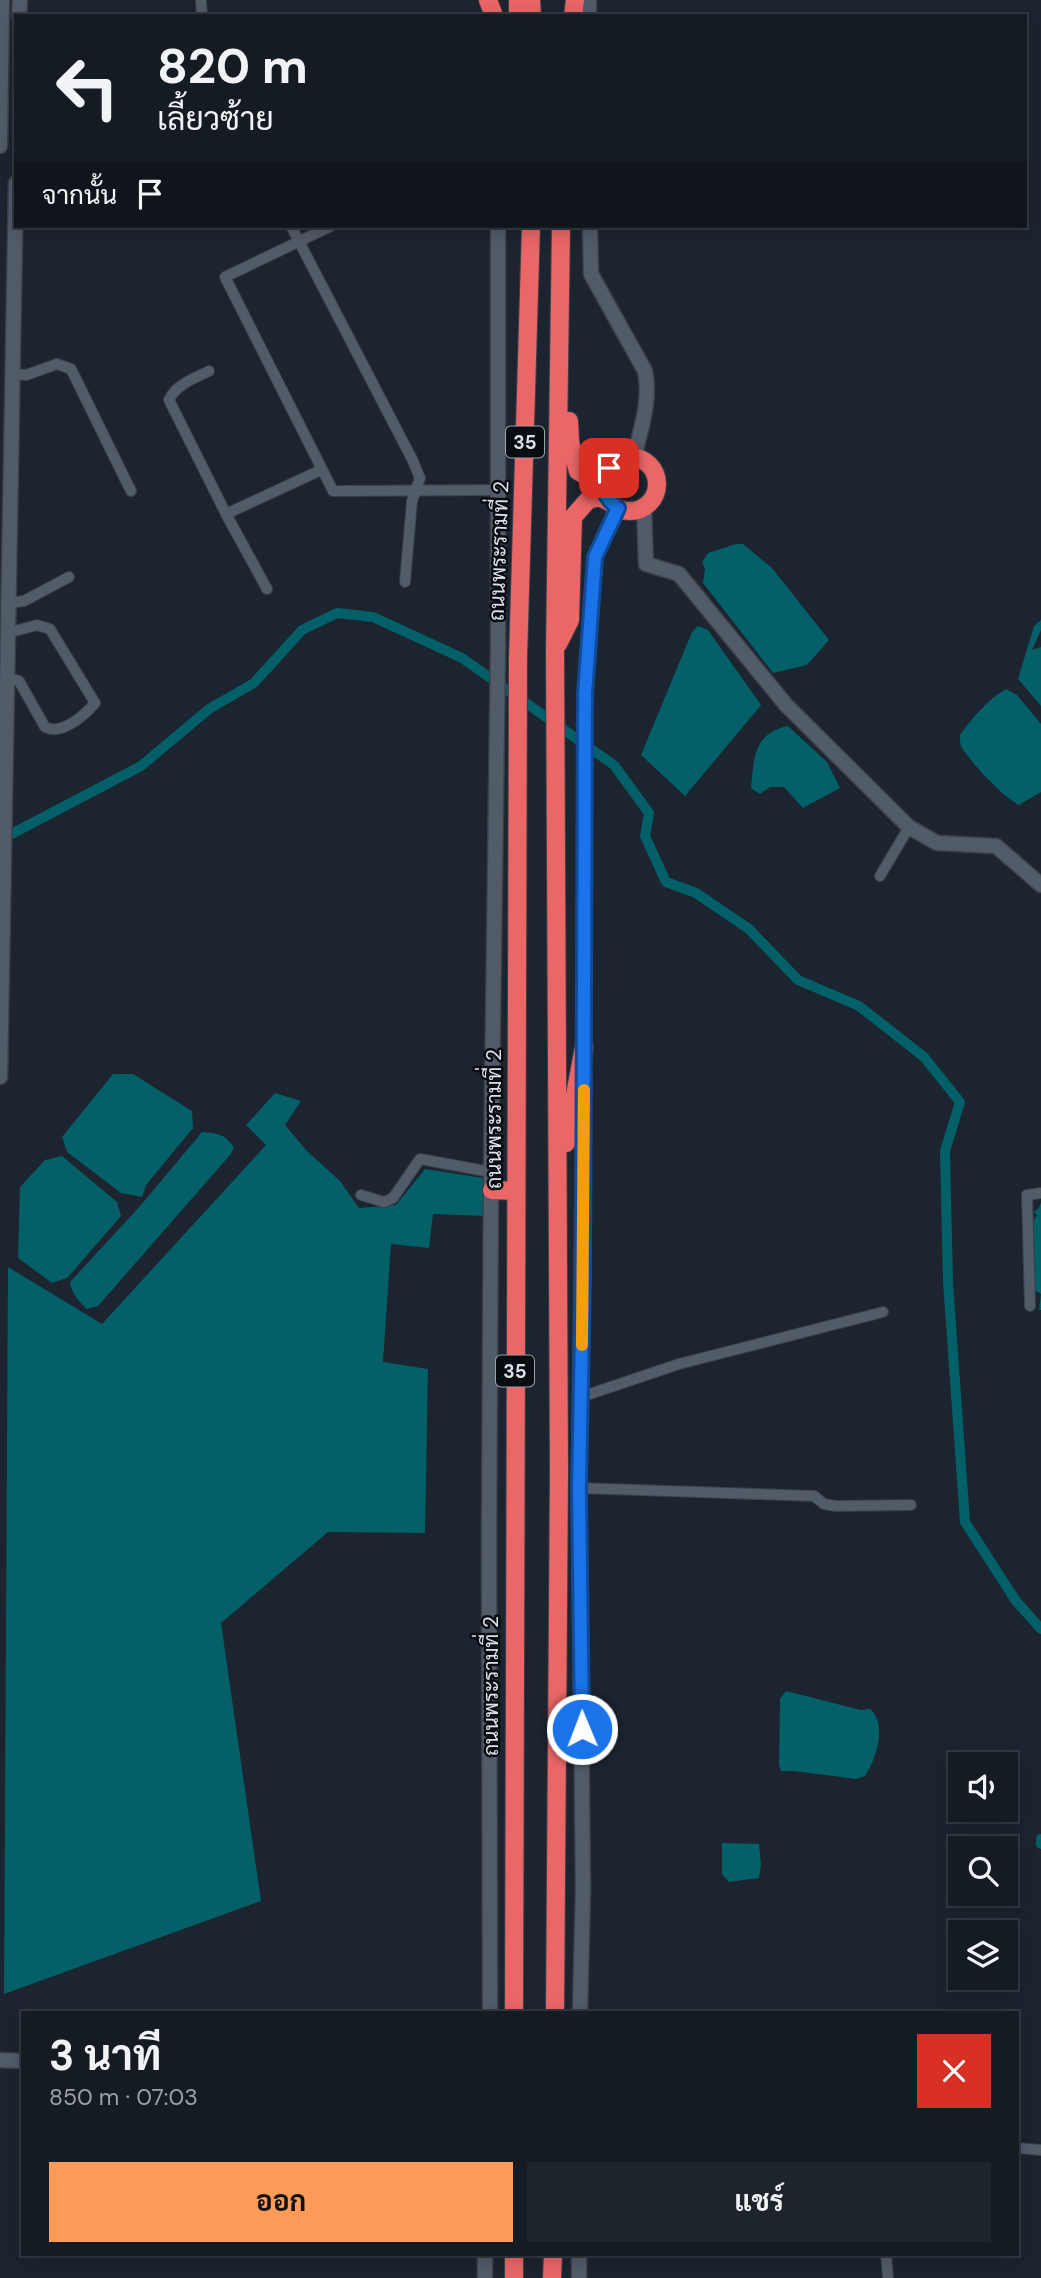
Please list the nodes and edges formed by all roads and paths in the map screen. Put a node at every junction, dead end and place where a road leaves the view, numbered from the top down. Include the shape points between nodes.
1 (2, 0) edge
2 (9, 26) edge
3 (0, 146) edge
4 (15, 228) edge
5 (292, 228) edge
6 (327, 228) edge
7 (498, 228) edge
8 (526, 228) edge
9 (531, 228) edge
10 (561, 228) edge
11 (590, 228) edge
12 (298, 241) junction
13 (530, 264) junction
14 (560, 299) junction
15 (209, 371) dead end
16 (12, 374) junction
17 (634, 457) junction
18 (321, 470) junction
19 (604, 476) junction
20 (498, 490) junction
21 (131, 491) dead end
22 (417, 491) junction
23 (614, 505) junction
24 (644, 507) junction
25 (226, 514) junction
26 (69, 577) dead end
27 (405, 582) dead end
28 (267, 589) dead end
29 (8, 603) junction
30 (7, 633) junction
31 (555, 650) junction
32 (6, 677) junction
33 (909, 827) junction
34 (880, 876) dead end
35 (1041, 885) edge
36 (584, 1047) junction
37 (0, 1077) edge
38 (491, 1172) junction
39 (492, 1190) junction
40 (516, 1191) junction
41 (557, 1191) junction
42 (1041, 1193) edge
43 (361, 1195) dead end
44 (1030, 1306) dead end
45 (883, 1312) dead end
46 (581, 1397) junction
47 (579, 1488) junction
48 (911, 1505) dead end
49 (489, 2011) edge
50 (514, 2011) edge
51 (555, 2011) edge
52 (580, 2011) edge
53 (0, 2060) edge
54 (21, 2061) edge
55 (1019, 2148) edge
56 (1041, 2150) edge
57 (485, 2256) edge
58 (514, 2256) edge
59 (553, 2256) edge
60 (579, 2256) edge
61 (886, 2256) edge
62 (485, 2278) edge
63 (514, 2278) edge
64 (552, 2278) edge
65 (579, 2278) edge
66 (888, 2278) edge

1 - 2 main road
2 - 3 main road
4 - 16 main road
5 - 12 street
6 - 12 street
7 - 20 main road, ถนนพระรามที่ 2 / 35
8 - 13 highway
9 - 13 highway, ถนนพระรามที่ 2 / 35
10 - 14 highway, 35
11 - 17 main road via 591,274 648,384
12 - 18 street via 225,277
12 - 22 street via 412,458 420,478
13 - 40 highway, ถนนพระรามที่ 2 / 35 via 518,658
14 - 19 highway via 569,355 569,442 578,471 588,477
14 - 31 highway, 35
15 - 25 street via 178,387 169,400
16 - 21 street via 26,375 57,364 71,369
16 - 29 main road
17 - 19 highway via 616,461
17 - 24 highway via 650,466 657,483
18 - 22 street via 333,491
18 - 25 street
19 - 23 highway via 605,495
20 - 22 street
20 - 38 main road, ถนนพระรามที่ 2 / 35
22 - 27 street via 412,501
23 - 24 highway via 626,511
23 - 31 highway via 599,497 588,500 573,517 570,620
23 - 36 main road via 595,557 588,634
24 - 33 main road via 646,564 679,573 786,705
25 - 28 street
26 - 29 street via 24,601
29 - 30 main road
30 - 32 main road
30 - 32 street via 37,625 50,629 95,703 61,729 50,730 19,681
31 - 41 highway, 35
32 - 37 main road
33 - 34 street
33 - 35 main road via 937,843 996,846
36 - 41 highway
36 - 46 main road
38 - 39 main road, ถนนพระรามที่ 2 / 35
38 - 43 street via 420,1160 393,1198 384,1202
39 - 40 highway
39 - 49 main road, ถนนพระรามที่ 2 / 35
40 - 50 highway, ถนนพระรามที่ 2 / 35
41 - 51 highway, 35
42 - 44 street via 1027,1195
45 - 46 street via 679,1364
46 - 47 main road
47 - 48 street via 814,1496 836,1506
47 - 52 main road
53 - 54 main road
55 - 56 street
57 - 62 main road
58 - 63 highway
59 - 64 highway
60 - 65 main road
61 - 66 street

